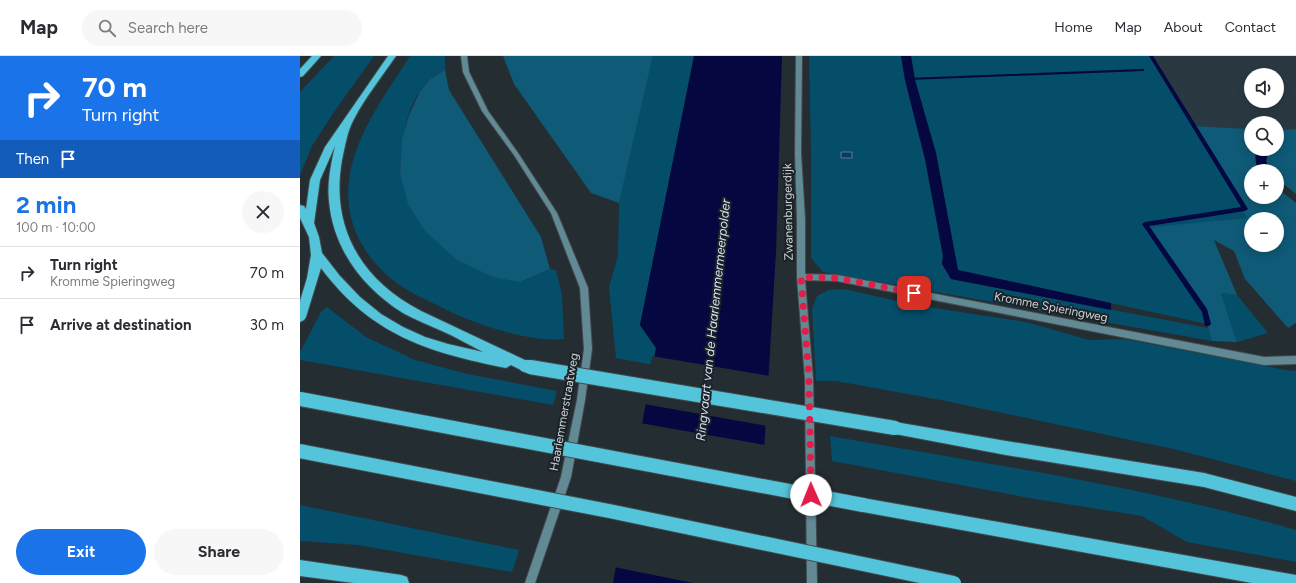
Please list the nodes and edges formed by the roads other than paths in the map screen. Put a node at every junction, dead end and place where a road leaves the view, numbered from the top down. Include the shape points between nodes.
1 (317, 56) edge
2 (392, 56) edge
3 (464, 56) edge
4 (799, 56) edge
5 (300, 74) edge
6 (349, 119) junction
7 (300, 209) edge
8 (309, 222) junction
9 (317, 254) junction
10 (801, 277) junction
11 (300, 317) edge
12 (1296, 360) edge
13 (525, 366) junction
14 (300, 399) edge
15 (300, 452) edge
16 (1296, 504) edge
17 (300, 568) edge
18 (401, 583) edge
19 (530, 583) edge
20 (812, 583) edge
21 (954, 583) edge
22 (1296, 583) edge

1 - 5 highway
2 - 6 highway
3 - 19 street, Haarlemmerstraatweg via 466,72 485,111 554,213 584,288 588,349 581,400 566,477
4 - 10 street, Zwanenburgerdijk
6 - 8 highway via 330,147 315,180
6 - 13 highway via 339,146 333,200 337,225 353,260 382,292 403,307
7 - 8 highway
8 - 9 highway
9 - 11 highway via 309,294
9 - 13 highway via 331,275 355,301 375,317 405,334 437,347
10 - 12 street, Kromme Spieringweg via 837,278 1264,361
10 - 20 street, Zwanenburgerdijk via 809,378
13 - 16 highway, bridge via 1204,480
14 - 22 highway, bridge
15 - 21 highway, bridge via 609,511
17 - 18 highway

